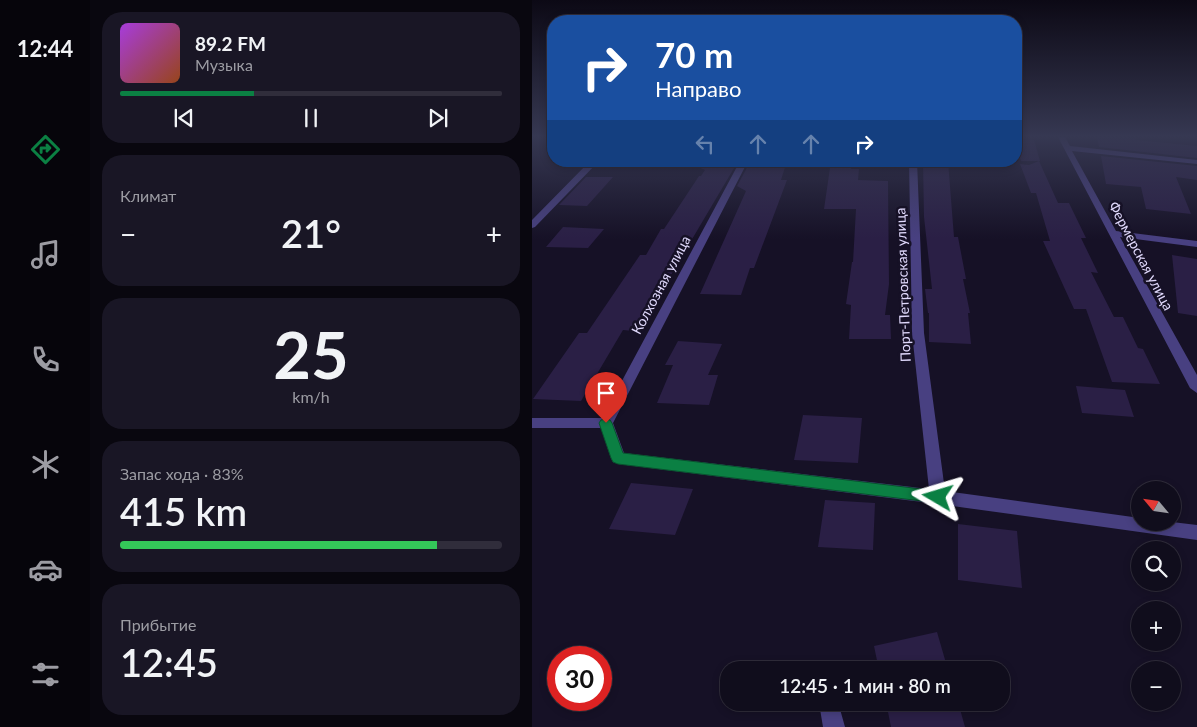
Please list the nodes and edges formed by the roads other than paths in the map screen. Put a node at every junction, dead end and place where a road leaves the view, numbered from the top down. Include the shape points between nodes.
1 (585, 171) edge
2 (739, 171) edge
3 (913, 171) edge
4 (1080, 171) edge
5 (532, 225) edge
6 (1114, 233) junction
7 (1196, 244) edge
8 (1196, 388) edge
9 (532, 423) edge
10 (606, 423) junction
11 (938, 497) junction
12 (1196, 533) edge

1 - 5 street
2 - 10 street, Колхозная улица
3 - 11 street, Порт-Петровская улица via 918,333
4 - 6 street, Фермерская улица
6 - 7 street
6 - 8 street, Фермерская улица
9 - 10 street
10 - 11 street via 618,458
11 - 12 street

